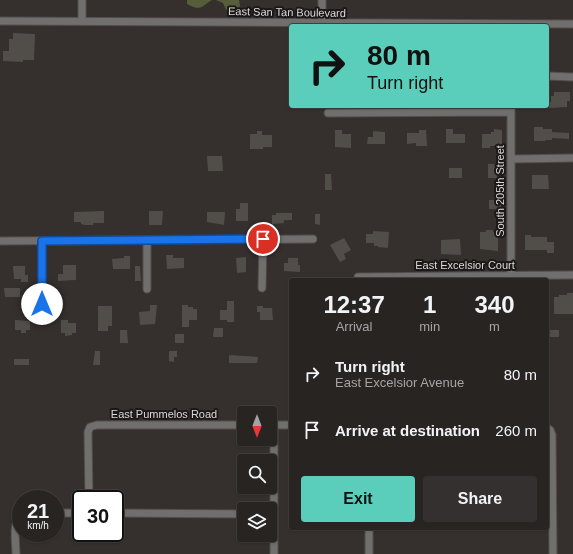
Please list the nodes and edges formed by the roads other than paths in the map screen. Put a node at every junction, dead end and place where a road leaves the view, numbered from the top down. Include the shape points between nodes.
1 (82, 0) edge
2 (322, 0) edge
3 (0, 21) edge
4 (82, 21) junction
5 (322, 23) junction
6 (416, 24) edge
7 (549, 24) edge
8 (573, 24) edge
9 (549, 76) edge
10 (573, 77) edge
11 (511, 109) edge
12 (328, 113) dead end
13 (573, 158) edge
14 (511, 159) junction
15 (263, 239) junction
16 (313, 239) dead end
17 (147, 240) junction
18 (0, 241) edge
19 (42, 241) junction
20 (512, 275) junction
21 (573, 275) edge
22 (358, 277) dead end
23 (262, 288) dead end
24 (147, 289) dead end
25 (42, 304) dead end
26 (237, 425) edge
27 (277, 425) edge
28 (289, 425) edge
29 (549, 429) edge
30 (272, 446) edge
31 (88, 490) edge
32 (272, 502) edge
33 (550, 512) edge
34 (124, 513) edge
35 (237, 514) edge
36 (369, 530) edge
37 (16, 542) edge
38 (273, 542) edge
39 (16, 554) edge
40 (274, 554) edge
41 (369, 554) edge
42 (553, 554) edge

1 - 4 street
2 - 5 street
3 - 4 street, East San Tan Boulevard
4 - 5 street, East San Tan Boulevard
5 - 6 street, East San Tan Boulevard
7 - 8 street, East San Tan Boulevard
9 - 10 street
11 - 12 street
11 - 14 street, South 205th Street
13 - 14 street
14 - 20 street, South 205th Street
15 - 16 street
15 - 17 street
15 - 23 street
17 - 19 street
17 - 24 street
18 - 19 street
19 - 25 street
20 - 21 street, East Excelsior Court
20 - 22 street, East Excelsior Court
26 - 31 street, East Pummelos Road via 90,427
27 - 28 street
29 - 33 street via 552,435
30 - 32 street
33 - 42 street
34 - 35 street
36 - 41 street
37 - 39 street
38 - 40 street

